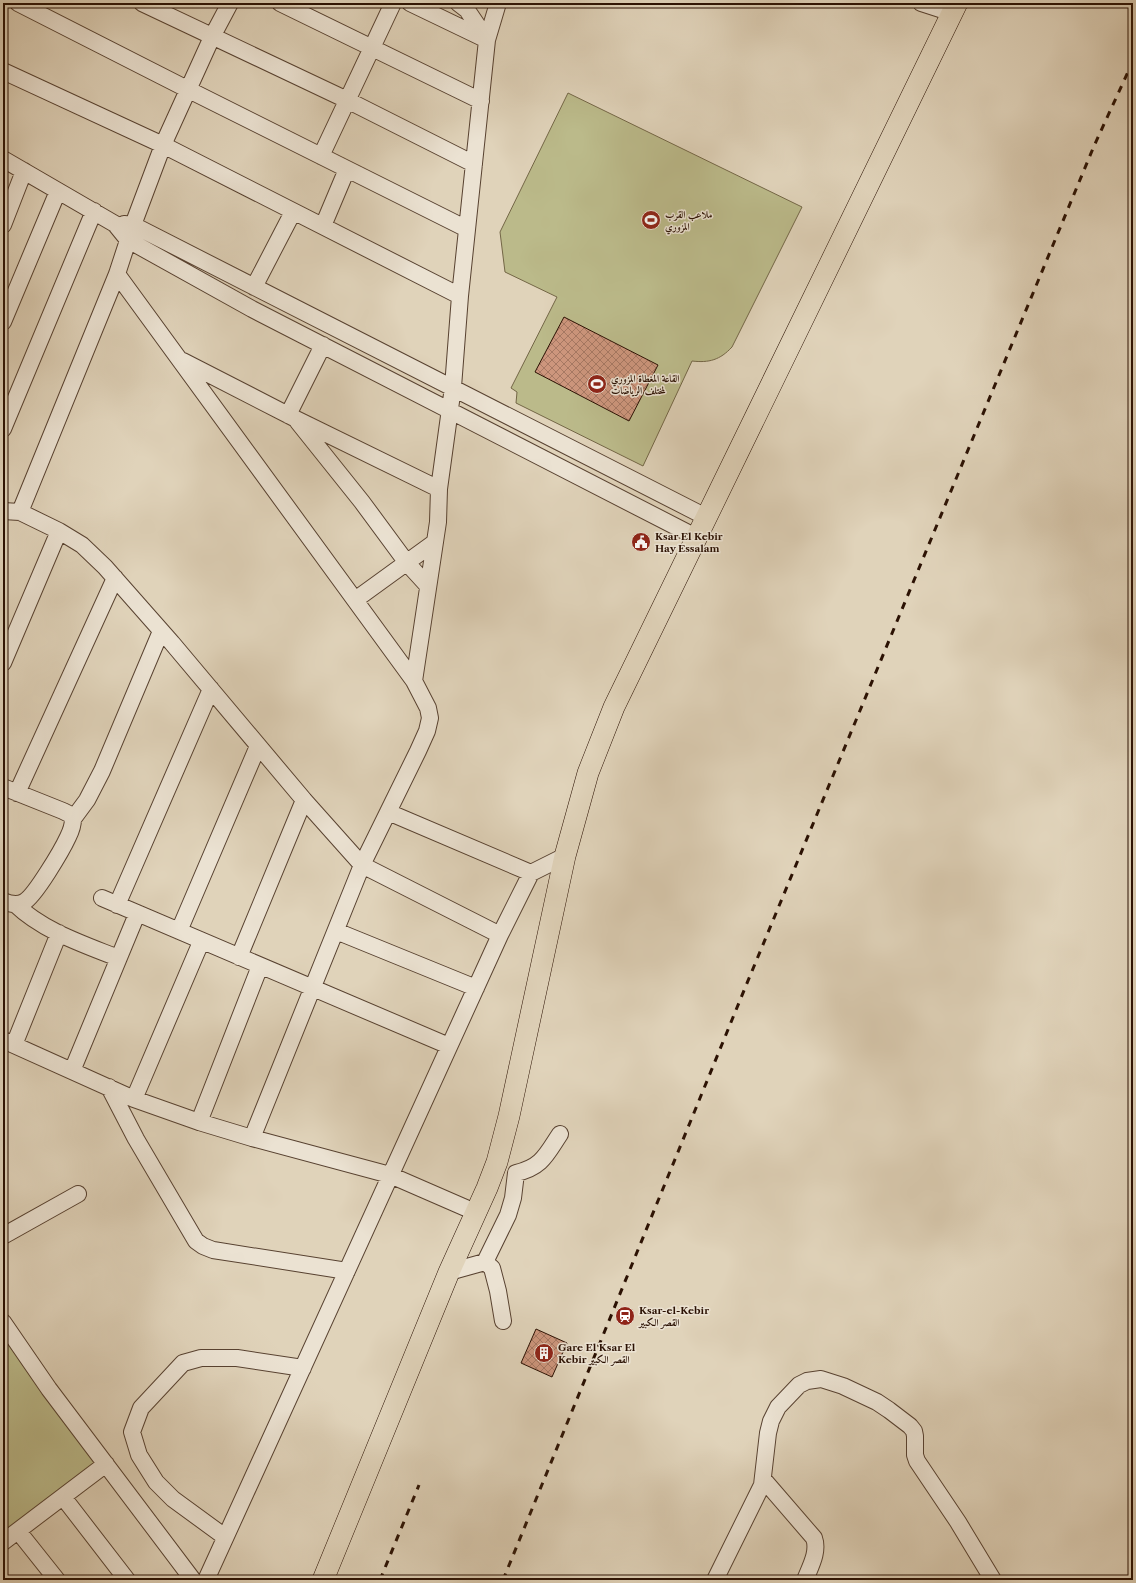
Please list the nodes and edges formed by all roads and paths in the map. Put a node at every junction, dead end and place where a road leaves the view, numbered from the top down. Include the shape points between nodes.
1 (18, 3) edge
2 (142, 3) edge
3 (230, 3) edge
4 (280, 3) edge
5 (393, 3) edge
6 (410, 3) edge
7 (458, 3) edge
8 (498, 3) edge
9 (921, 3) edge
10 (954, 8) edge
11 (212, 37) junction
12 (487, 40) junction
13 (372, 48) junction
14 (3, 71) edge
15 (189, 90) junction
16 (347, 100) junction
17 (481, 101) junction
18 (163, 145) junction
19 (321, 156) junction
20 (3, 159) edge
21 (474, 164) junction
22 (347, 169) junction
23 (24, 170) junction
24 (58, 190) junction
25 (94, 211) junction
26 (293, 212) junction
27 (3, 224) edge
28 (323, 226) junction
29 (467, 228) junction
30 (131, 232) junction
31 (117, 274) junction
32 (254, 287) junction
33 (460, 296) junction
34 (3, 322) edge
35 (323, 346) junction
36 (180, 359) junction
37 (453, 388) junction
38 (450, 410) junction
39 (291, 416) junction
40 (3, 429) edge
41 (439, 489) junction
42 (3, 510) edge
43 (20, 512) junction
44 (706, 517) junction
45 (60, 531) junction
46 (696, 537) junction
47 (435, 542) junction
48 (406, 563) junction
49 (115, 578) junction
50 (428, 586) junction
51 (355, 600) junction
52 (161, 631) junction
53 (3, 663) edge
54 (414, 681) junction
55 (211, 690) junction
56 (258, 746) junction
57 (10, 790) edge
58 (304, 800) junction
59 (388, 812) junction
60 (73, 819) junction
61 (565, 856) junction
62 (362, 865) junction
63 (531, 873) junction
64 (9, 903) edge
65 (137, 914) junction
66 (180, 931) junction
67 (336, 931) junction
68 (59, 933) junction
69 (500, 935) junction
70 (201, 942) junction
71 (239, 957) junction
72 (118, 958) junction
73 (260, 966) junction
74 (312, 988) junction
75 (476, 988) junction
76 (8, 1042) edge
77 (449, 1046) junction
78 (72, 1071) junction
79 (109, 1086) junction
80 (134, 1099) junction
81 (198, 1122) junction
82 (560, 1134) dead end
83 (252, 1138) junction
84 (496, 1162) junction
85 (516, 1173) junction
86 (390, 1175) junction
87 (78, 1194) dead end
88 (476, 1212) junction
89 (3, 1236) edge
90 (485, 1262) junction
91 (347, 1271) junction
92 (449, 1272) junction
93 (503, 1321) dead end
94 (3, 1322) edge
95 (303, 1368) junction
96 (106, 1464) junction
97 (763, 1479) junction
98 (63, 1497) junction
99 (18, 1531) junction
100 (225, 1537) junction
101 (3, 1542) edge
102 (57, 1580) edge
103 (127, 1580) edge
104 (194, 1580) edge
105 (206, 1580) edge
106 (323, 1580) edge
107 (715, 1580) edge
108 (805, 1580) edge
109 (993, 1580) edge

1 - 15 street
2 - 11 street
3 - 11 street
4 - 13 street
5 - 13 street
6 - 12 street
7 - 12 street via 467,10
8 - 12 street
9 - 10 street
10 - 44 main road
11 - 15 street
11 - 16 street
12 - 17 street
13 - 16 street
13 - 17 street
14 - 18 street
15 - 18 street
15 - 19 street
16 - 19 street
16 - 21 street
17 - 21 street
18 - 26 street
18 - 30 street
19 - 22 street
20 - 23 street
21 - 29 street
22 - 28 street
22 - 29 street
23 - 24 street
23 - 27 street
24 - 25 street
24 - 34 street
25 - 30 street
25 - 40 street
26 - 28 street
26 - 32 street
28 - 33 street
29 - 33 street
30 - 31 street
30 - 32 street
30 - 35 street via 252,309
31 - 36 street
31 - 43 street
32 - 37 street
33 - 37 street
35 - 38 street
35 - 39 street
36 - 39 street
36 - 51 street
37 - 38 street
37 - 44 street
38 - 41 street
38 - 46 street
39 - 41 street
39 - 48 street via 362,502
41 - 47 street
42 - 43 street
43 - 45 street
44 - 46 main road
45 - 49 street via 82,545
45 - 53 street
46 - 61 main road via 600,741 588,773
47 - 48 street
47 - 50 street
48 - 50 street
48 - 51 street
49 - 52 street
49 - 57 street
50 - 54 street
51 - 54 street
52 - 55 street
52 - 60 street via 102,771 87,800
54 - 59 street via 428,708 430,718 427,731
55 - 56 street
55 - 65 street via 109,901
56 - 58 street
56 - 66 street
57 - 60 street via 62,811
58 - 62 street
58 - 71 street
59 - 62 street
59 - 63 street
60 - 64 street via 68,837 38,888 24,902
61 - 63 street
61 - 84 main road via 513,1096
62 - 67 street
62 - 69 street
63 - 69 street
64 - 68 street
65 - 66 street
65 - 72 street
66 - 70 street
67 - 74 street
67 - 75 street
68 - 72 street
68 - 76 street
69 - 75 street
70 - 71 street
70 - 80 street
71 - 73 street
72 - 78 street
73 - 74 street
73 - 81 street
74 - 77 street
74 - 83 street
75 - 77 street
76 - 78 street
77 - 86 street
78 - 79 street
79 - 80 street
79 - 91 street via 136,1139 196,1241 202,1246
80 - 81 street
81 - 83 street
82 - 85 street via 537,1165
83 - 86 street
84 - 85 street
84 - 88 main road
85 - 90 street via 508,1215
86 - 88 street
86 - 91 street
87 - 89 street
88 - 92 main road
90 - 92 street
90 - 93 street via 492,1268
91 - 95 street
92 - 106 main road
94 - 96 street via 49,1389
95 - 100 street
95 - 100 street via 237,1358 202,1358 183,1363 141,1408 132,1432 139,1455 156,1482 173,1499
96 - 98 street
96 - 104 street
97 - 107 street via 756,1500
97 - 108 street via 814,1538 815,1554
97 - 109 street via 768,1433 778,1407 799,1385 807,1381 822,1380 843,1386 877,1402 910,1426 915,1436 917,1461
98 - 99 street
98 - 103 street
99 - 101 street
99 - 102 street
100 - 105 street

